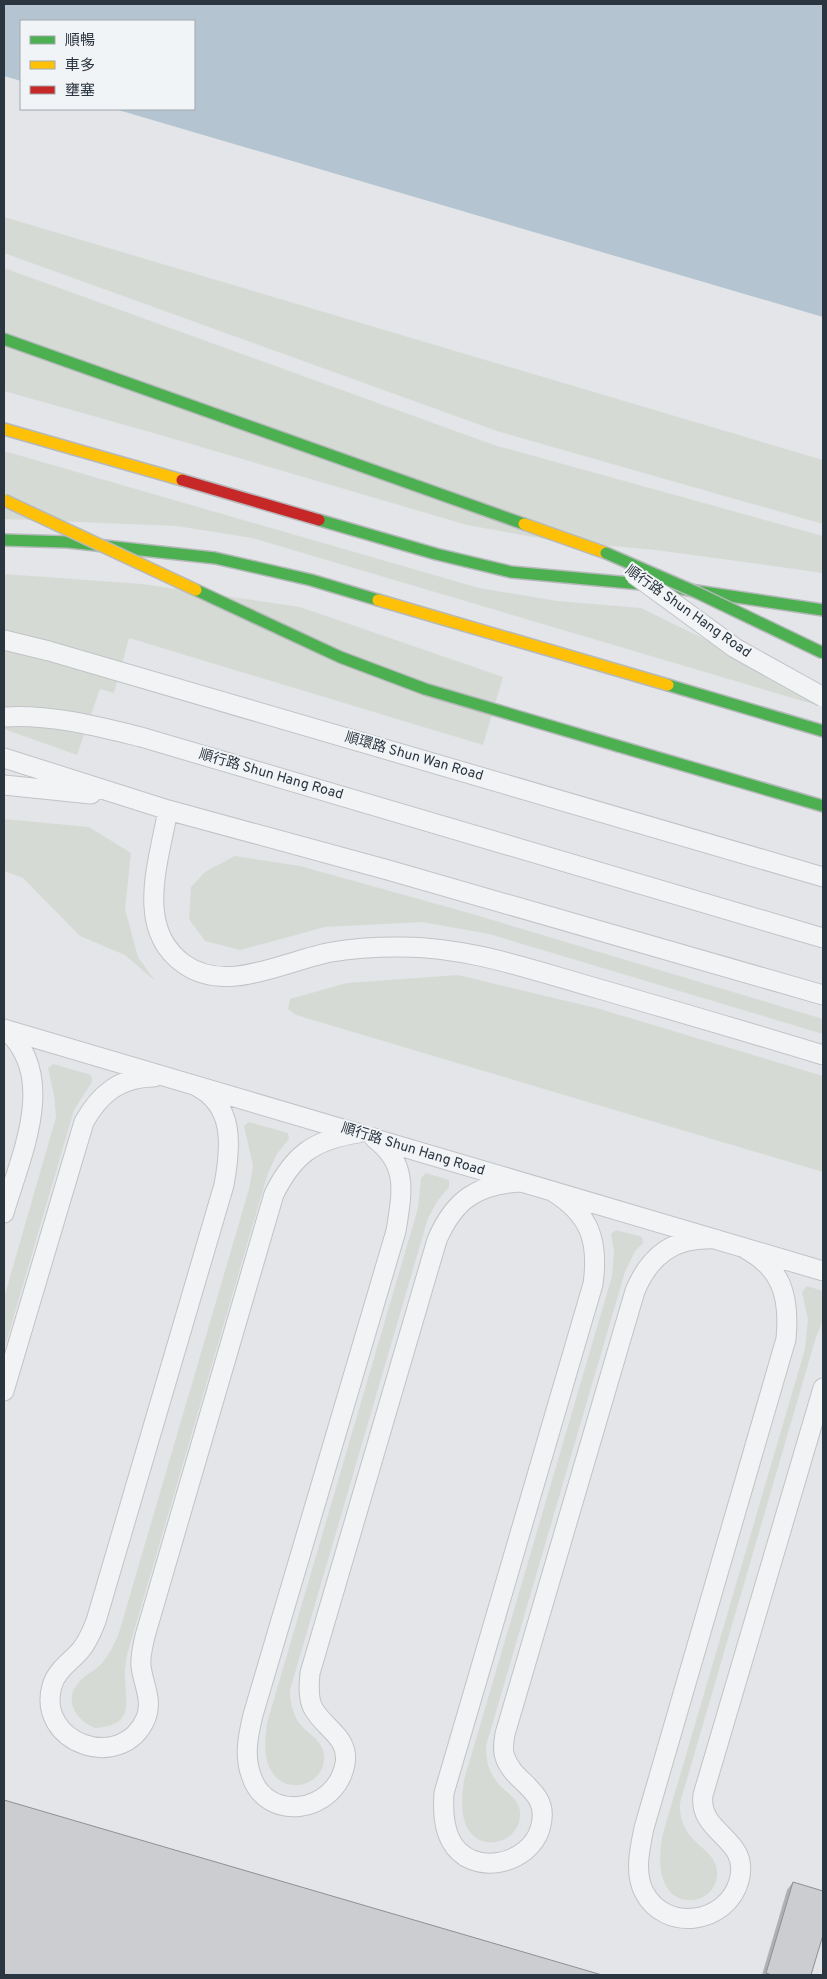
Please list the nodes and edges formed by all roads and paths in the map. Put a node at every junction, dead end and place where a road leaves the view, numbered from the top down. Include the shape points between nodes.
1 (4, 339) edge
2 (4, 429) edge
3 (4, 500) edge
4 (4, 540) edge
5 (606, 553) junction
6 (823, 610) edge
7 (4, 640) edge
8 (823, 653) edge
9 (823, 697) edge
10 (4, 717) edge
11 (823, 731) edge
12 (4, 758) edge
13 (4, 785) edge
14 (823, 806) edge
15 (168, 810) junction
16 (823, 877) edge
17 (823, 938) edge
18 (822, 995) edge
19 (4, 1029) edge
20 (823, 1054) edge
21 (173, 1079) junction
22 (196, 1086) junction
23 (366, 1136) junction
24 (521, 1182) junction
25 (552, 1191) junction
26 (4, 1213) edge
27 (715, 1239) junction
28 (742, 1247) junction
29 (823, 1271) edge
30 (823, 1388) edge
31 (4, 1391) edge

1 - 5 highway
2 - 6 highway via 436,554 511,572 663,586
3 - 14 highway, bridge via 340,657 425,689
4 - 11 highway via 68,542 215,558 292,576
5 - 8 highway, bridge
5 - 9 lane, 順行路 Shun Hang Road, bridge via 735,648
7 - 16 lane, 順環路 Shun Wan Road
10 - 17 lane, 順行路 Shun Hang Road via 26,716 100,727
12 - 15 lane
13 - 15 lane via 88,794
15 - 18 lane
15 - 20 lane via 155,887 155,923 162,941 172,954 197,972 231,977 301,958 369,947 435,949 521,966
19 - 21 lane, 順行路 Shun Hang Road
19 - 26 lane via 26,1054 33,1095 29,1128
21 - 22 lane, 順行路 Shun Hang Road
21 - 31 lane via 145,1077 120,1083 108,1089 92,1108 79,1134
22 - 23 lane, 順行路 Shun Hang Road
22 - 23 lane via 215,1097 225,1116 228,1146 224,1185 96,1621 81,1650 65,1664 52,1687 51,1711 56,1722 71,1738 93,1748 116,1746 128,1739 147,1716 148,1695 141,1664 145,1636 274,1194 291,1165 303,1153 334,1137
23 - 24 lane, 順行路 Shun Hang Road
23 - 24 lane via 391,1153 399,1170 401,1192 396,1232 255,1706 247,1743 251,1777 266,1797 276,1803 297,1807 319,1802 337,1787 345,1764 342,1743 313,1708 309,1692 310,1673 437,1240 443,1226 462,1201 480,1190 507,1182
24 - 25 lane, 順行路 Shun Hang Road
25 - 27 lane, 順行路 Shun Hang Road
25 - 27 lane via 571,1205 588,1229 596,1265 444,1793 444,1820 452,1843 481,1863 496,1863 520,1855 535,1840 540,1829 542,1817 538,1797 504,1756 505,1734 635,1291 648,1265 666,1250 690,1240
27 - 28 lane, 順行路 Shun Hang Road
28 - 29 lane, 順行路 Shun Hang Road
28 - 30 lane via 763,1260 778,1277 788,1308 786,1339 644,1828 639,1854 644,1891 650,1901 671,1916 692,1919 714,1913 736,1890 741,1866 738,1854 704,1814 703,1795

